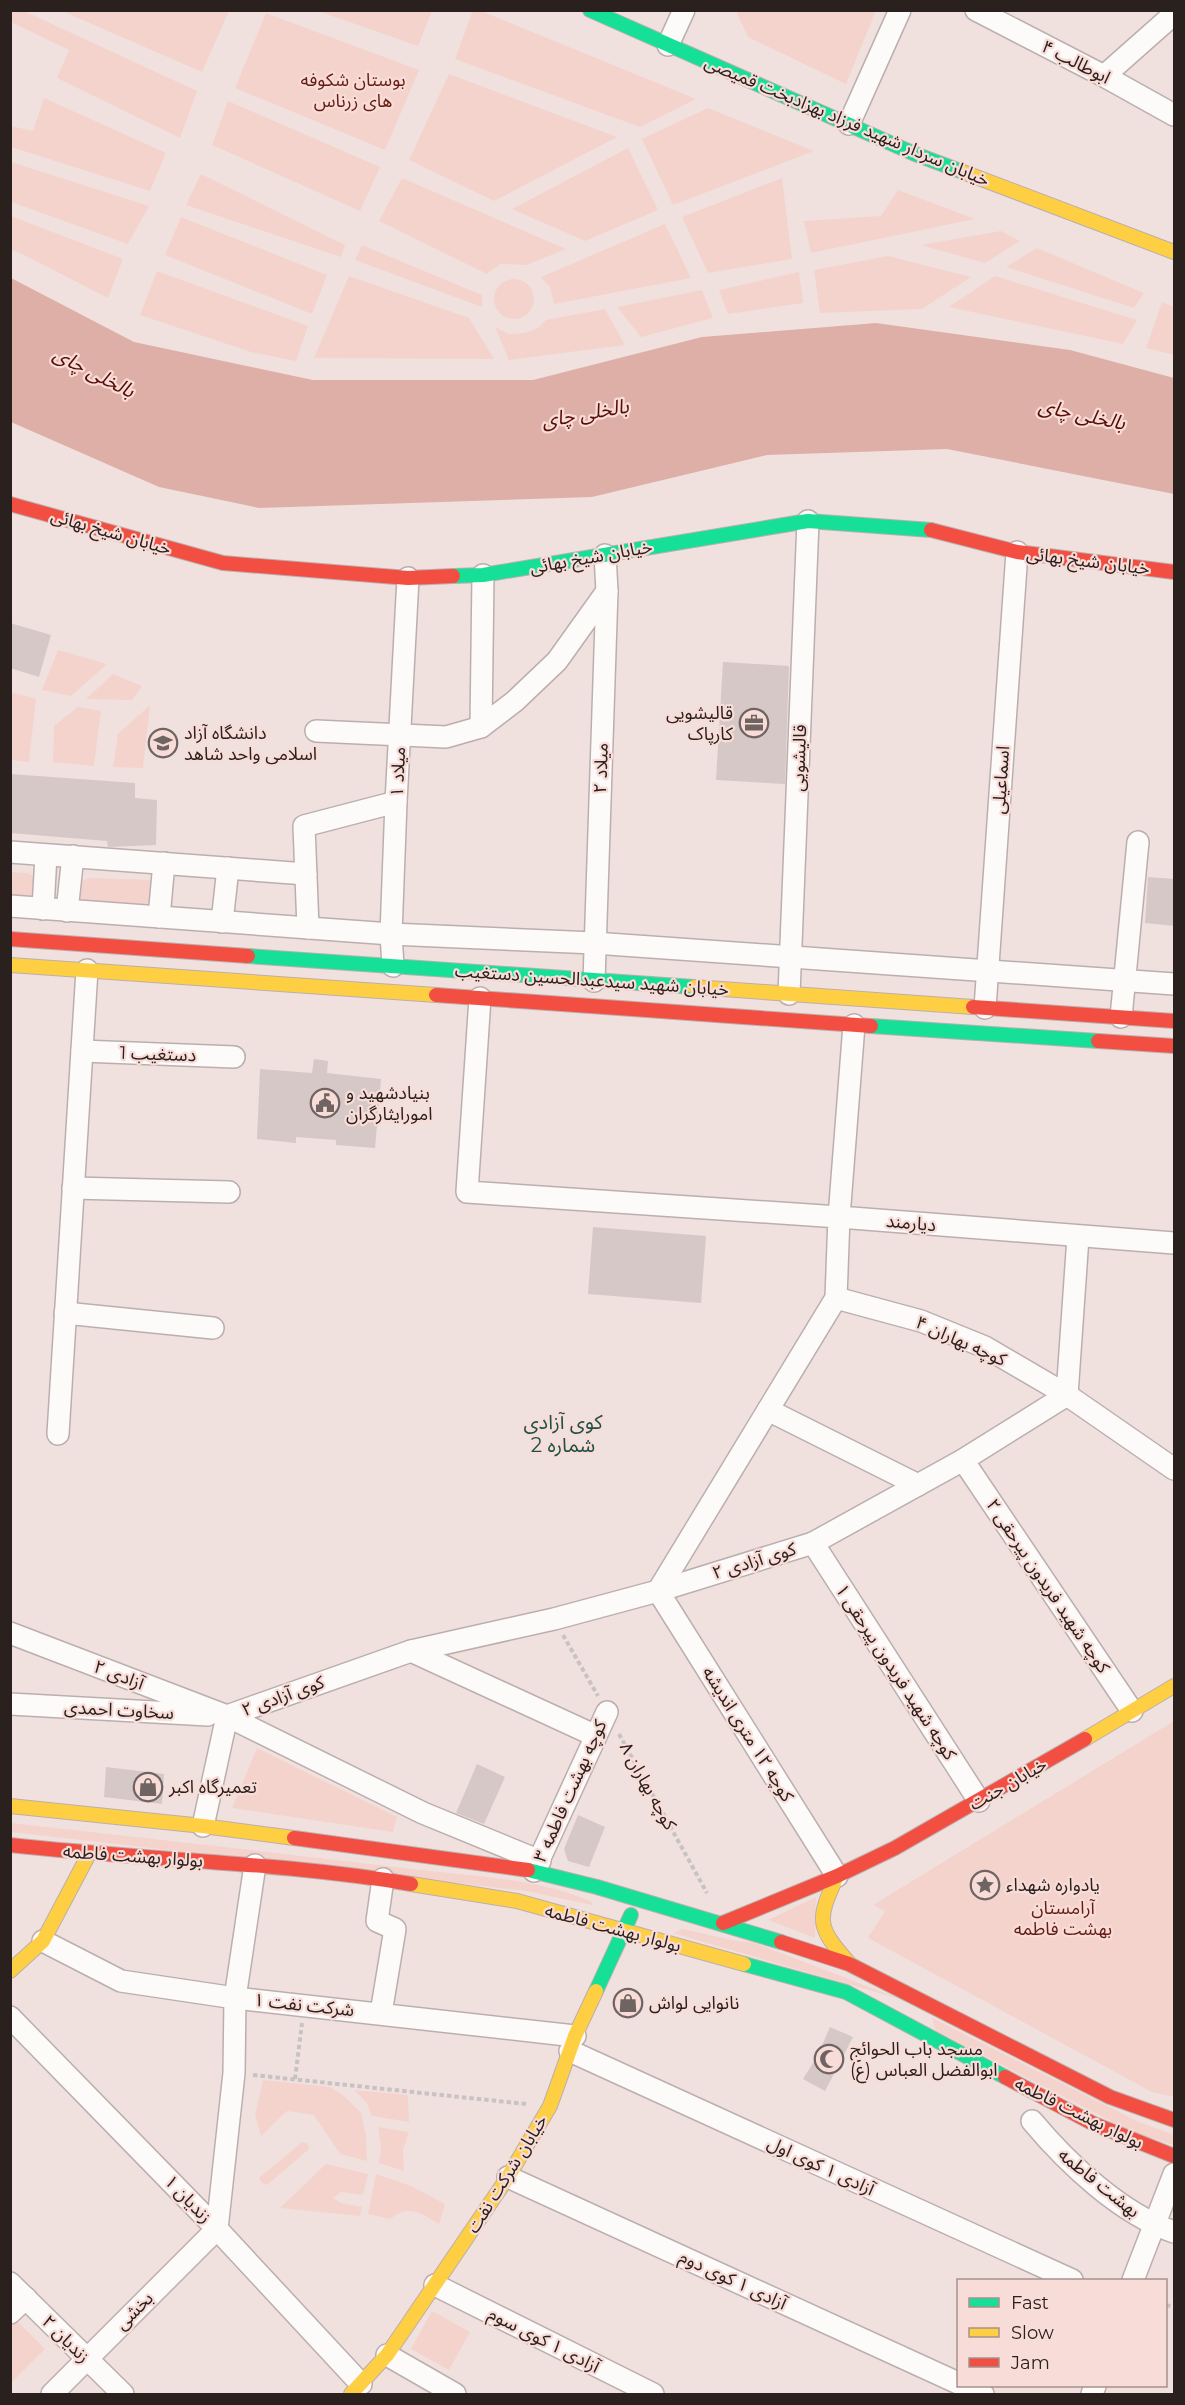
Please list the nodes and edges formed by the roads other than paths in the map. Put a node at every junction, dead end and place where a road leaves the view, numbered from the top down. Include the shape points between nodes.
1 (590, 10) edge
2 (684, 10) edge
3 (900, 10) edge
4 (976, 10) edge
5 (1174, 14) edge
6 (668, 45) junction
7 (1104, 76) junction
8 (1174, 115) edge
9 (849, 124) junction
10 (1174, 252) edge
11 (10, 504) edge
12 (808, 521) junction
13 (1017, 552) junction
14 (605, 555) junction
15 (1174, 572) edge
16 (483, 575) junction
17 (408, 578) junction
18 (607, 591) junction
19 (481, 727) junction
20 (315, 731) dead end
21 (400, 734) junction
22 (396, 802) junction
23 (1138, 842) dead end
24 (10, 852) edge
25 (46, 855) junction
26 (73, 856) junction
27 (164, 863) junction
28 (228, 868) junction
29 (306, 874) junction
30 (10, 906) edge
31 (43, 909) junction
32 (67, 911) junction
33 (159, 917) junction
34 (222, 922) junction
35 (308, 928) junction
36 (392, 934) junction
37 (10, 939) edge
38 (594, 943) junction
39 (792, 959) junction
40 (10, 965) edge
41 (393, 966) junction
42 (87, 970) junction
43 (988, 970) junction
44 (1125, 980) junction
45 (594, 981) junction
46 (1174, 984) edge
47 (789, 994) junction
48 (480, 998) junction
49 (985, 1008) junction
50 (1121, 1017) junction
51 (1174, 1021) edge
52 (854, 1025) junction
53 (1174, 1046) edge
54 (82, 1051) junction
55 (234, 1057) dead end
56 (73, 1188) junction
57 (229, 1192) dead end
58 (839, 1217) junction
59 (1078, 1237) junction
60 (1174, 1243) edge
61 (836, 1298) junction
62 (66, 1314) junction
63 (213, 1328) dead end
64 (1067, 1395) junction
65 (768, 1410) junction
66 (58, 1434) dead end
67 (963, 1460) junction
68 (1174, 1469) edge
69 (918, 1485) junction
70 (813, 1542) junction
71 (658, 1591) junction
72 (10, 1633) edge
73 (411, 1651) junction
74 (1174, 1686) edge
75 (10, 1704) edge
76 (1132, 1711) junction
77 (607, 1712) road end
78 (227, 1716) junction
79 (596, 1736) junction
80 (979, 1802) junction
81 (10, 1806) edge
82 (203, 1826) junction
83 (10, 1845) edge
84 (88, 1854) junction
85 (255, 1865) junction
86 (537, 1866) junction
87 (837, 1876) junction
88 (383, 1879) junction
89 (637, 1899) junction
90 (723, 1923) junction
91 (625, 1931) junction
92 (43, 1941) junction
93 (849, 1964) junction
94 (10, 1971) edge
95 (235, 1998) junction
96 (924, 2001) junction
97 (381, 2013) junction
98 (10, 2017) edge
99 (911, 2026) junction
100 (572, 2043) junction
101 (1174, 2120) edge
102 (1032, 2121) dead end
103 (1174, 2156) edge
104 (1174, 2174) edge
105 (508, 2177) junction
106 (1165, 2228) edge
107 (217, 2229) junction
108 (1070, 2279) edge
109 (1134, 2279) edge
110 (10, 2283) edge
111 (435, 2285) junction
112 (26, 2298) junction
113 (10, 2313) edge
114 (387, 2355) junction
115 (86, 2359) junction
116 (957, 2384) edge
117 (967, 2387) edge
118 (356, 2389) edge
119 (52, 2394) edge
120 (123, 2394) edge
121 (455, 2394) edge
122 (653, 2394) edge
123 (983, 2394) edge

1 - 6 main road, خیابان سردار شهید فرزاد بهزاد‌بخت قمیصی
2 - 6 street
3 - 9 street
4 - 7 street, ابوطالب ۴
5 - 7 street
6 - 9 main road, خیابان سردار شهید فرزاد بهزاد‌بخت قمیصی
7 - 8 street, ابوطالب ۴
9 - 10 main road, خیابان سردار شهید فرزاد بهزاد‌بخت قمیصی via 915,154
11 - 17 main road, خیابان شیخ بهائی via 224,563
12 - 13 main road, خیابان شیخ بهائی via 938,531
12 - 14 main road, خیابان شیخ بهائی
12 - 39 street, قالیشویی
13 - 15 main road, خیابان شیخ بهائی
13 - 43 street, اسماعیلی
14 - 16 main road, خیابان شیخ بهائی
14 - 18 street, میلاد ۲
16 - 17 main road, خیابان شیخ بهائی
16 - 19 street
17 - 21 street, میلاد ۱
18 - 19 street via 557,660
18 - 38 street, میلاد ۲
19 - 21 street via 446,737
20 - 21 street
21 - 22 street, میلاد ۱
22 - 29 street via 304,826
22 - 36 street, میلاد ۱
23 - 44 street
24 - 25 street
25 - 26 street
25 - 31 street
26 - 27 street
26 - 32 street
27 - 28 street
27 - 33 street
28 - 29 street
28 - 34 street
29 - 35 street
30 - 31 street
31 - 32 street
32 - 33 street
33 - 34 street
34 - 35 street
35 - 36 street
36 - 38 street
36 - 41 street, میلاد ۱
37 - 41 main road, خیابان شهید سیدعبدالحسین دستغیب
38 - 39 street
38 - 45 street, میلاد ۲
39 - 43 street
39 - 47 street, قالیشویی
40 - 42 main road, خیابان شهید سیدعبدالحسین دستغیب
41 - 45 main road, خیابان شهید سیدعبدالحسین دستغیب
42 - 48 main road, خیابان شهید سیدعبدالحسین دستغیب
42 - 54 street
43 - 44 street
43 - 49 street, اسماعیلی
44 - 46 street
44 - 50 street
45 - 47 main road, خیابان شهید سیدعبدالحسین دستغیب
47 - 49 main road, خیابان شهید سیدعبدالحسین دستغیب
48 - 52 main road, خیابان شهید سیدعبدالحسین دستغیب
48 - 58 street, دیارمند via 467,1192
49 - 50 main road, خیابان شهید سیدعبدالحسین دستغیب
50 - 51 main road, خیابان شهید سیدعبدالحسین دستغیب
52 - 53 main road, خیابان شهید سیدعبدالحسین دستغیب
52 - 58 street
54 - 55 street, دستغیب 1
54 - 56 street
56 - 57 street
56 - 62 street
58 - 59 street, دیارمند
58 - 61 street
59 - 60 street, دیارمند
59 - 64 street
61 - 64 street, کوچه بهاران ۴ via 921,1321 985,1347
61 - 65 street
62 - 63 street
62 - 66 street
64 - 67 street, کوی آزادی ۲
64 - 68 street, کوچه بهاران ۴
65 - 69 street
65 - 71 street
67 - 69 street, کوی آزادی ۲
67 - 76 street, کوچه شهید فریدون پیرحقی ۲
69 - 70 street, کوی آزادی ۲
70 - 71 street, کوی آزادی ۲
70 - 80 street, کوچه شهید فریدون پیرحقی ۱
71 - 73 street, کوی آزادی ۲
71 - 87 street, کوچه ۱۲ متری اندیشه
72 - 78 street, آزادی ۲
73 - 78 street, کوی آزادی ۲
73 - 79 street
74 - 76 main road, خیابان جنت
75 - 78 street, سخاوت احمدی
76 - 80 main road, خیابان جنت
77 - 79 street, کوچه بهشت فاطمه ۳
78 - 82 street, کوی آزادی ۲
78 - 86 street, آزادی ۲
79 - 86 street, کوچه بهشت فاطمه ۳
80 - 87 main road, خیابان جنت
81 - 82 main road, بولوار بهشت فاطمه
82 - 86 main road, بولوار بهشت فاطمه
83 - 84 main road, بولوار بهشت فاطمه
84 - 85 main road, بولوار بهشت فاطمه
84 - 92 main road
85 - 88 main road, بولوار بهشت فاطمه
85 - 95 street
86 - 89 main road, بولوار بهشت فاطمه
87 - 90 main road, خیابان جنت
87 - 93 main road via 820,1919 822,1931
88 - 91 main road, بولوار بهشت فاطمه via 517,1901
88 - 97 street via 377,1921 395,1929
89 - 90 main road, بولوار بهشت فاطمه
89 - 91 main road, خیابان شرکت نفت
90 - 93 main road, بولوار بهشت فاطمه
91 - 99 main road, بولوار بهشت فاطمه via 846,1992
91 - 100 main road, خیابان شرکت نفت
92 - 94 main road
92 - 95 street, شرکت نفت ۱ via 121,1981
93 - 96 main road, بولوار بهشت فاطمه
95 - 97 street, شرکت نفت ۱
95 - 107 street via 234,2073
96 - 99 main road
96 - 101 main road, بولوار بهشت فاطمه via 1110,2097
97 - 100 street, شرکت نفت ۱
98 - 107 street, زندیان ۱
99 - 103 main road, بولوار بهشت فاطمه via 1094,2124
100 - 105 main road, خیابان شرکت نفت via 550,2106
100 - 108 street, آزادی ۱ کوی اول
102 - 106 street, بهشت فاطمه via 1056,2150 1113,2198
104 - 106 street
105 - 111 main road, خیابان شرکت نفت
105 - 116 street, آزادی ۱ کوی دوم
106 - 109 street
107 - 115 street, بخشی
107 - 118 street, زندیان ۱
110 - 112 street, زندیان ۲
111 - 114 main road, خیابان شرکت نفت
111 - 122 street, آزادی ۱ کوی سوم
112 - 113 street
112 - 115 street, زندیان ۲
114 - 118 main road, خیابان شرکت نفت
114 - 121 street
115 - 119 street, بخشی
115 - 120 street, زندیان ۲
117 - 123 street

